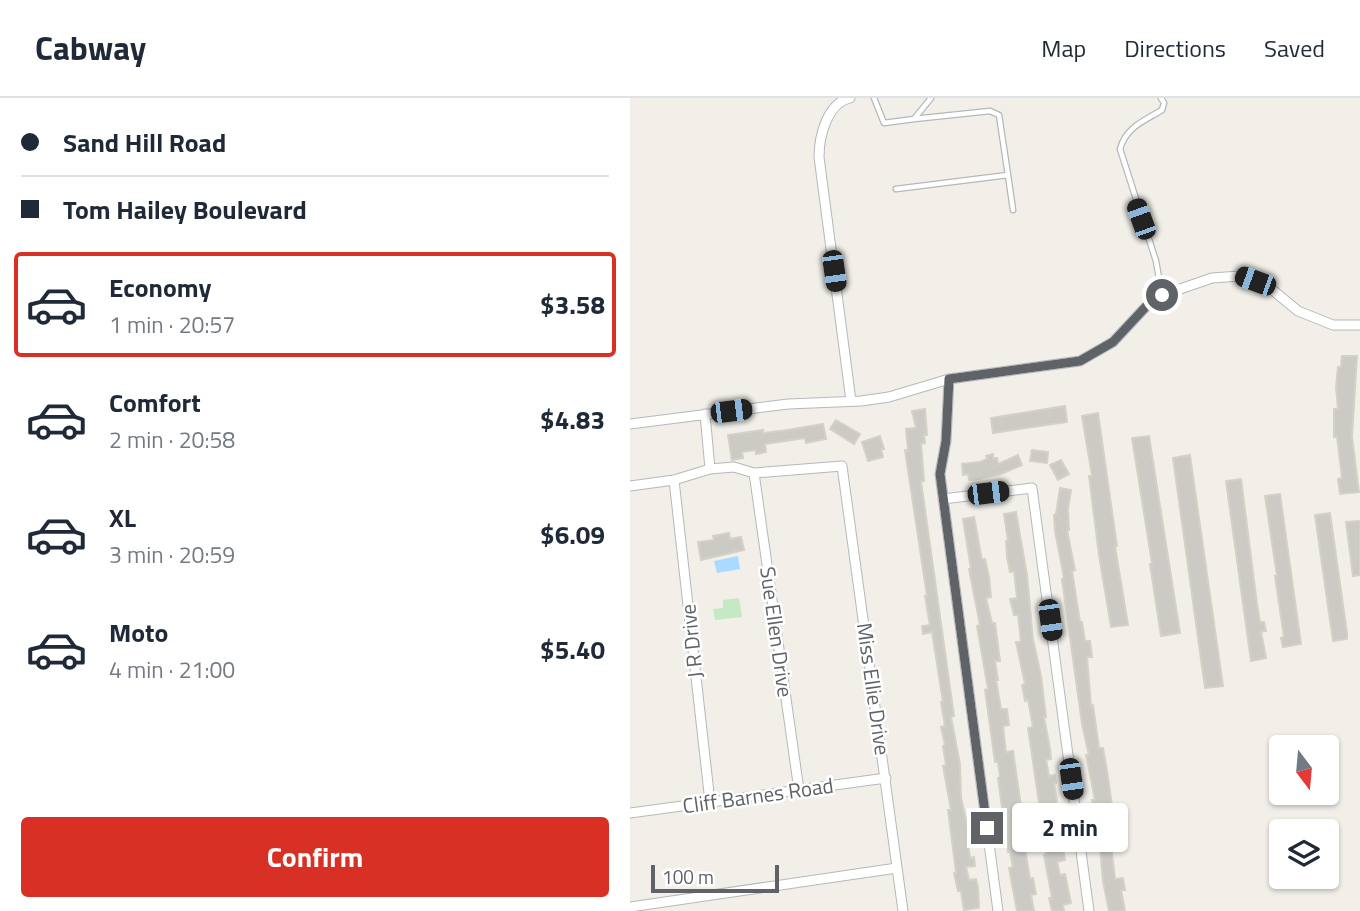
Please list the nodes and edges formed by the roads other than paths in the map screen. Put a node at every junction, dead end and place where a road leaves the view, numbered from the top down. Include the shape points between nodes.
1 (846, 98) edge
2 (874, 98) edge
3 (931, 98) edge
4 (1161, 98) edge
5 (914, 119) junction
6 (1008, 176) junction
7 (896, 189) dead end
8 (1013, 210) dead end
9 (1162, 295) junction
10 (1360, 325) edge
11 (949, 379) junction
12 (851, 401) junction
13 (705, 414) junction
14 (630, 424) edge
15 (710, 469) junction
16 (754, 473) junction
17 (674, 480) junction
18 (630, 486) edge
19 (943, 499) junction
20 (886, 778) junction
21 (799, 790) junction
22 (710, 802) junction
23 (630, 813) edge
24 (897, 869) junction
25 (630, 908) edge
26 (903, 911) edge
27 (998, 911) edge
28 (1089, 911) edge

1 - 12 street via 827,120 819,157
2 - 5 lane via 884,123
3 - 5 lane
4 - 9 lane via 1162,110 1129,130 1120,149 1156,261
5 - 6 lane via 990,111 999,115
6 - 7 lane
6 - 8 lane
9 - 10 street via 1212,278 1240,276 1269,286 1298,311 1333,325
9 - 11 street via 1144,307 1113,342 1080,361
11 - 12 street via 889,397
11 - 19 street via 940,474
12 - 13 street
13 - 14 street
13 - 15 street
15 - 16 street via 734,467
15 - 17 street
16 - 20 street, Miss Ellie Drive via 842,466
16 - 21 street, Sue Ellen Drive
17 - 18 street
17 - 22 street, J R Drive
19 - 27 street
19 - 28 street via 1032,488
20 - 21 street, Cliff Barnes Road
20 - 24 street, Miss Ellie Drive
21 - 22 street, Cliff Barnes Road
22 - 23 street, Cliff Barnes Road
24 - 25 street
24 - 26 street, Miss Ellie Drive

